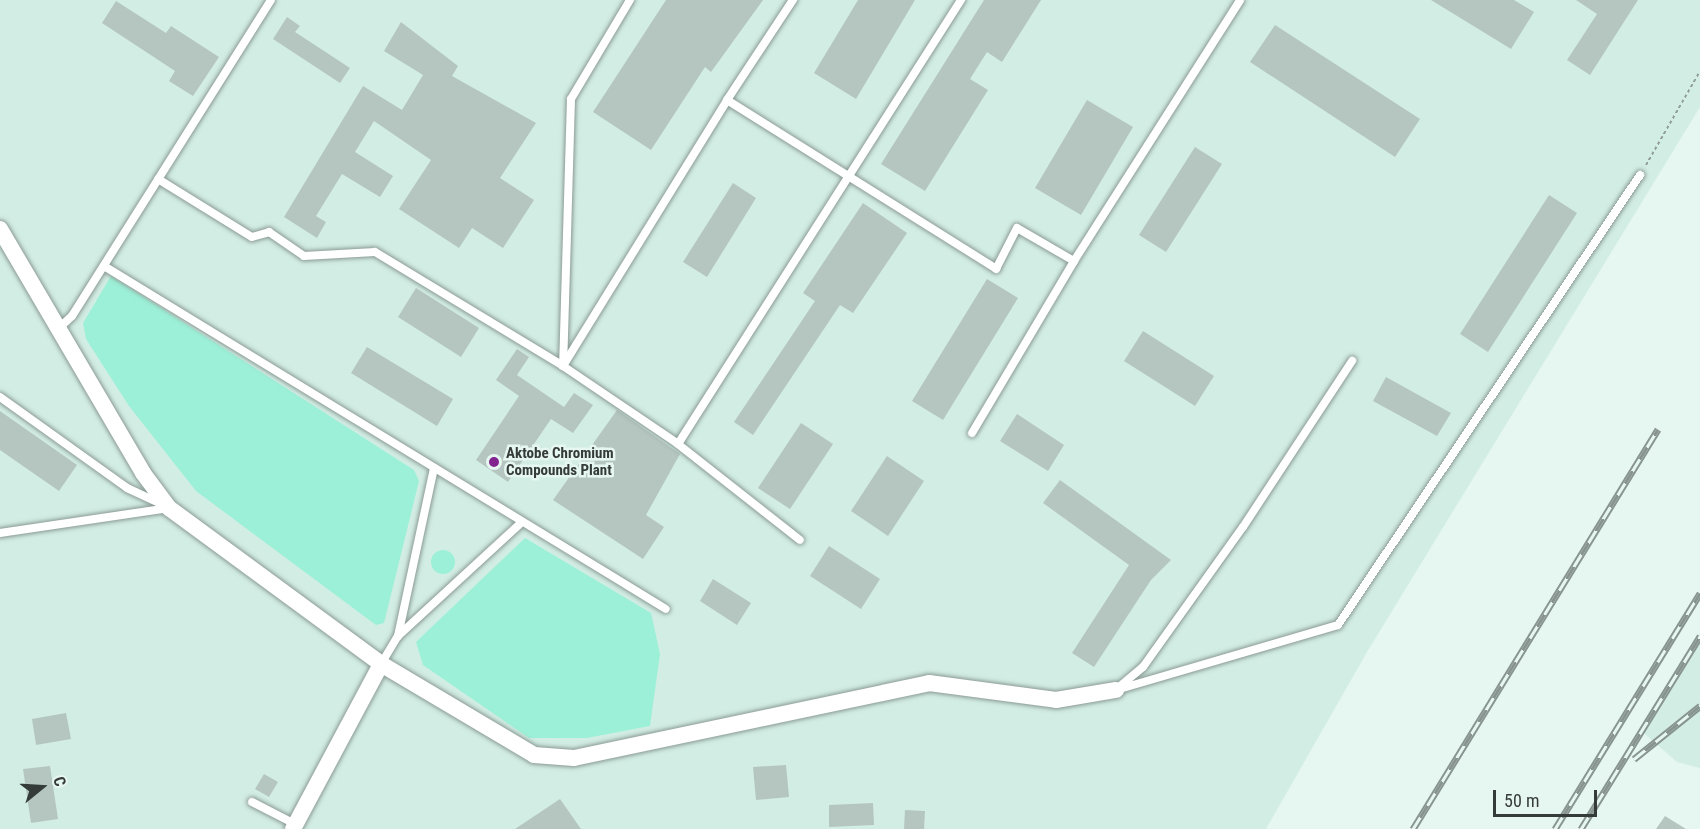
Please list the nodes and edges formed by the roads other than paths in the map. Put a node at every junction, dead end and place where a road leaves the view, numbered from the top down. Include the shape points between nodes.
1 (271, 0) edge
2 (630, 0) edge
3 (793, 0) edge
4 (961, 0) edge
5 (1240, 0) edge
6 (727, 100) junction
7 (850, 173) junction
8 (1640, 175) road end
9 (158, 178) junction
10 (0, 229) edge
11 (1074, 261) junction
12 (104, 266) junction
13 (58, 330) junction
14 (1352, 361) dead end
15 (563, 366) junction
16 (0, 397) edge
17 (972, 433) dead end
18 (678, 444) junction
19 (434, 468) junction
20 (169, 508) junction
21 (522, 522) junction
22 (0, 533) edge
23 (800, 540) dead end
24 (666, 609) dead end
25 (398, 636) junction
26 (381, 664) junction
27 (1116, 690) junction
28 (252, 802) dead end
29 (294, 827) edge

1 - 9 lane
2 - 15 lane via 572,99
3 - 6 lane
4 - 7 lane
5 - 11 lane
6 - 7 lane
6 - 15 lane
7 - 11 lane via 996,269 1017,228
7 - 18 lane
8 - 27 lane via 1338,625
9 - 12 lane
9 - 15 lane via 252,237 269,232 304,256 375,252
10 - 13 street
11 - 17 lane
12 - 13 lane
12 - 19 lane
13 - 20 street
14 - 27 lane via 1143,667
15 - 18 lane
16 - 20 lane via 127,488
18 - 23 lane
19 - 21 lane
19 - 25 lane
20 - 22 lane
20 - 26 street
21 - 24 lane
21 - 25 lane
25 - 26 lane
26 - 27 street via 534,755 555,760 929,683 1056,700
26 - 29 street
28 - 29 lane

